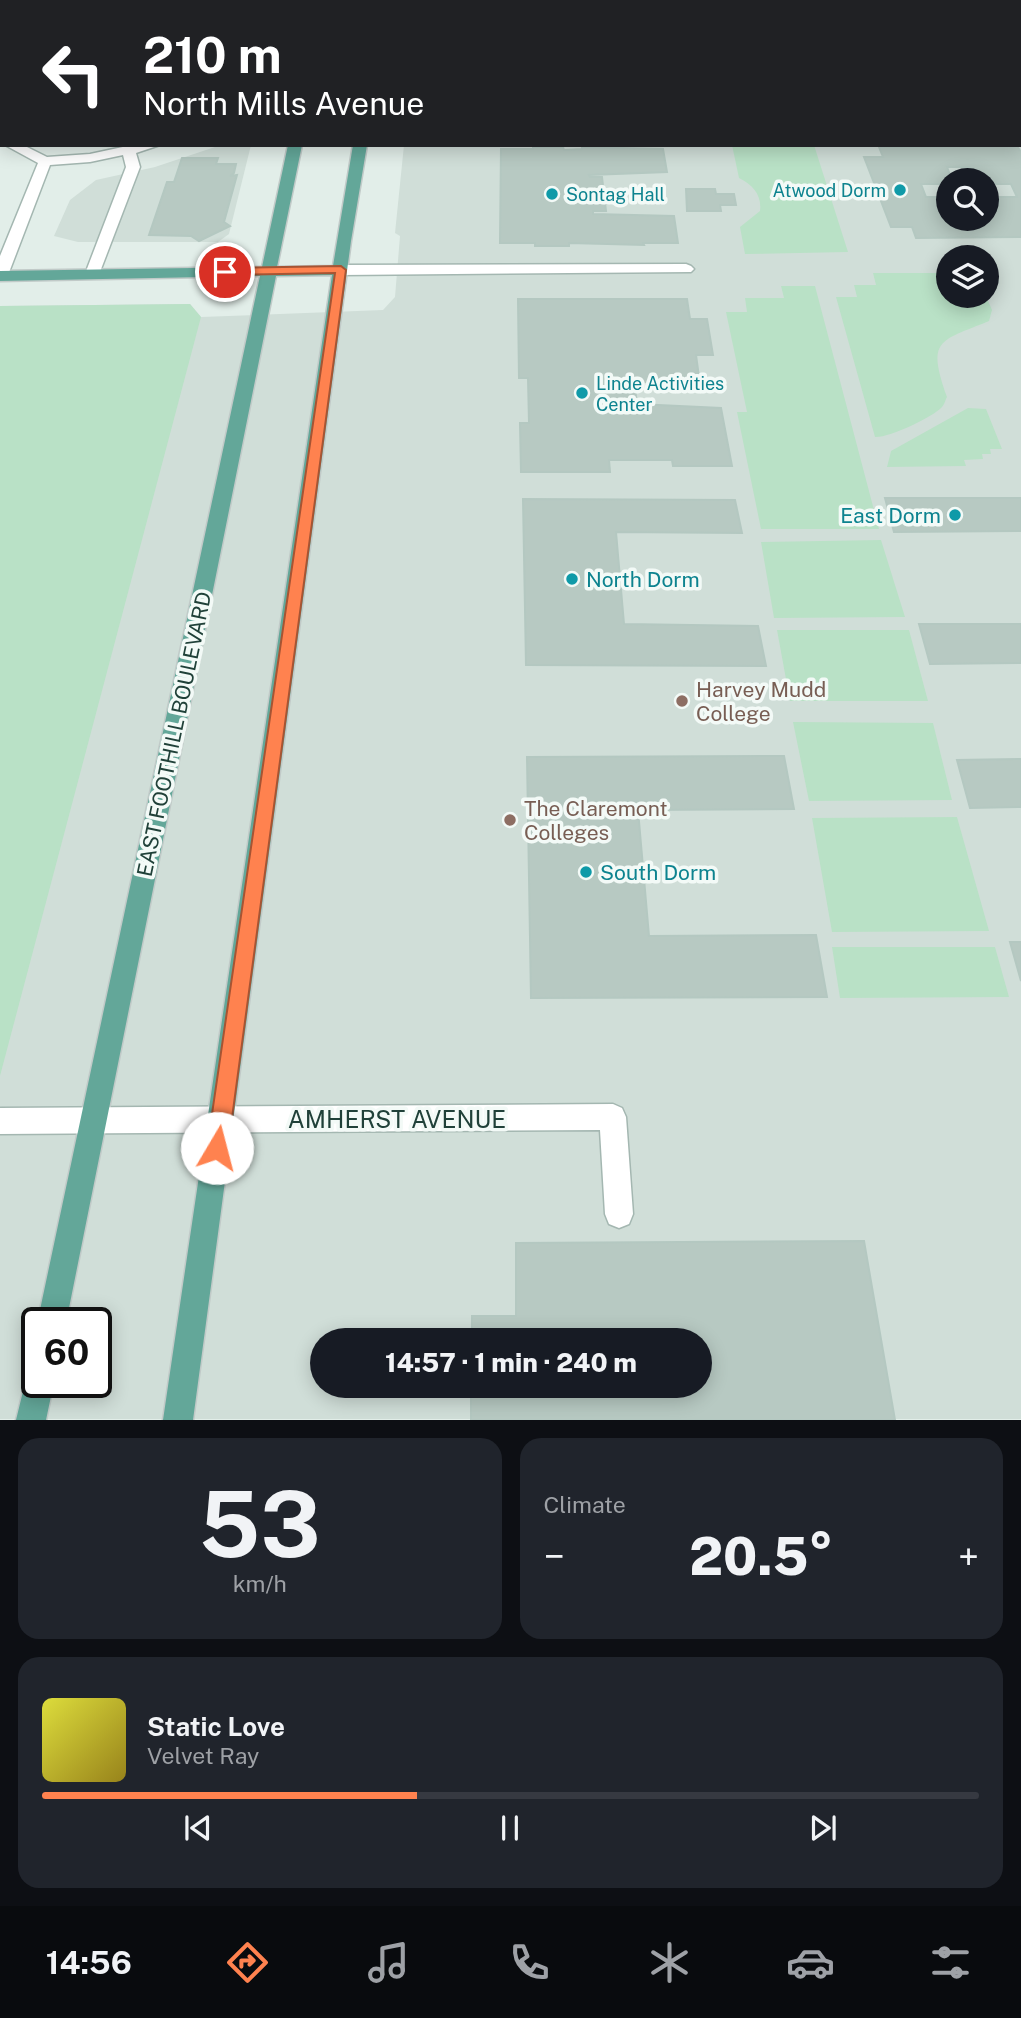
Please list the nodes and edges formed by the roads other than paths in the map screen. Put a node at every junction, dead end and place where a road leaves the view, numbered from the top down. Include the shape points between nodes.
1 (16, 147) edge
2 (143, 147) edge
3 (295, 147) edge
4 (360, 147) edge
5 (128, 150) junction
6 (44, 161) junction
7 (341, 270) junction
8 (686, 270) dead end
9 (271, 271) junction
10 (93, 274) junction
11 (0, 276) edge
12 (0, 1121) edge
13 (93, 1121) junction
14 (221, 1121) junction
15 (619, 1214) dead end
16 (54, 1307) edge
17 (36, 1398) edge
18 (32, 1419) edge
19 (178, 1419) edge

1 - 6 street
2 - 5 street
3 - 9 main road, EAST FOOTHILL BOULEVARD
4 - 7 main road
5 - 6 street
5 - 10 street via 134,167
6 - 11 street
7 - 8 street
7 - 9 main road
7 - 14 main road
9 - 10 main road
9 - 13 main road, EAST FOOTHILL BOULEVARD
10 - 11 main road
12 - 13 street, AMHERST AVENUE
13 - 14 street, AMHERST AVENUE
13 - 16 main road, EAST FOOTHILL BOULEVARD
14 - 15 street, AMHERST AVENUE via 612,1116
14 - 19 main road
17 - 18 main road

